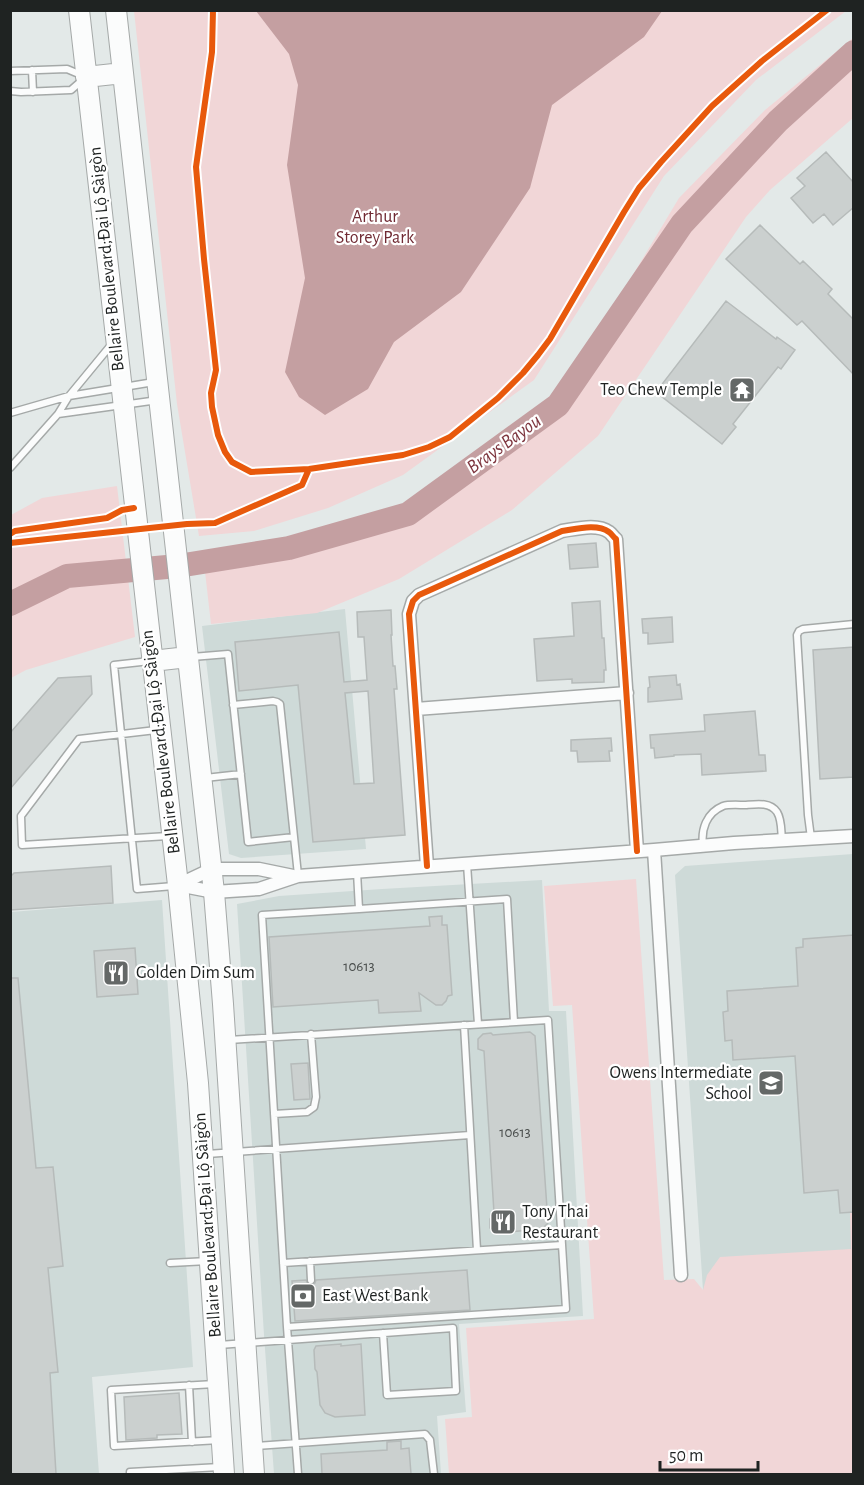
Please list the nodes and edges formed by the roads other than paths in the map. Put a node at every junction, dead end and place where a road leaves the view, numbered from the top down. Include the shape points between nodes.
1 (79, 10) edge
2 (116, 10) edge
3 (32, 70) junction
4 (10, 71) edge
5 (123, 73) junction
6 (86, 77) junction
7 (10, 92) edge
8 (33, 92) junction
9 (116, 340) junction
10 (159, 391) junction
11 (69, 396) junction
12 (122, 396) junction
13 (10, 413) edge
14 (58, 414) junction
15 (10, 468) edge
16 (854, 624) edge
17 (188, 657) junction
18 (152, 661) junction
19 (627, 693) junction
20 (233, 705) junction
21 (416, 709) junction
22 (160, 730) junction
23 (121, 734) junction
24 (241, 774) junction
25 (202, 779) junction
26 (172, 836) junction
27 (854, 836) edge
28 (294, 837) junction
29 (132, 838) junction
30 (811, 838) junction
31 (782, 840) junction
32 (704, 845) junction
33 (654, 850) junction
34 (637, 851) junction
35 (467, 864) junction
36 (427, 866) junction
37 (212, 869) junction
38 (357, 872) junction
39 (296, 876) junction
40 (178, 885) junction
41 (214, 892) junction
42 (470, 901) junction
43 (359, 909) junction
44 (514, 1022) junction
45 (478, 1024) junction
46 (464, 1025) junction
47 (311, 1035) junction
48 (269, 1037) junction
49 (225, 1040) junction
50 (274, 1114) junction
51 (470, 1135) junction
52 (276, 1149) junction
53 (233, 1152) junction
54 (203, 1154) junction
55 (562, 1245) junction
56 (477, 1250) junction
57 (210, 1261) junction
58 (310, 1261) junction
59 (170, 1263) dead end
60 (283, 1263) junction
61 (681, 1275) dead end
62 (311, 1280) dead end
63 (294, 1311) dead end
64 (286, 1312) junction
65 (286, 1327) junction
66 (383, 1333) junction
67 (287, 1340) junction
68 (245, 1343) junction
69 (216, 1345) junction
70 (218, 1383) junction
71 (189, 1385) junction
72 (222, 1440) junction
73 (192, 1442) junction
74 (296, 1444) junction
75 (252, 1446) junction
76 (224, 1471) edge
77 (130, 1474) edge
78 (254, 1474) edge
79 (298, 1474) edge
80 (434, 1474) edge

1 - 6 main road, Bellaire Boulevard;Đại Lộ Sàigòn
2 - 5 main road, Bellaire Boulevard;Đại Lộ Sàigòn
3 - 4 lane
3 - 6 lane via 68,69
3 - 8 lane
5 - 6 main road
5 - 10 main road, Bellaire Boulevard;Đại Lộ Sàigòn
6 - 8 lane via 71,90
6 - 9 main road, Bellaire Boulevard;Đại Lộ Sàigòn
7 - 8 lane
9 - 11 lane
9 - 12 main road, Bellaire Boulevard;Đại Lộ Sàigòn
10 - 12 lane
10 - 12 lane
10 - 17 main road, Bellaire Boulevard;Đại Lộ Sàigòn
11 - 12 lane
11 - 13 lane
11 - 14 lane
12 - 14 lane
12 - 18 main road, Bellaire Boulevard;Đại Lộ Sàigòn
14 - 15 lane
16 - 30 lane via 803,629 797,635
17 - 18 main road
17 - 20 lane via 228,654
17 - 25 main road, Bellaire Boulevard;Đại Lộ Sàigòn
18 - 22 main road, Bellaire Boulevard;Đại Lộ Sàigòn
18 - 23 lane via 114,664
19 - 21 street
19 - 21 street via 616,539 608,531 588,528 562,531 413,601 409,614
19 - 34 street
20 - 24 lane
20 - 28 lane via 273,701 280,704
21 - 36 street
22 - 23 lane
22 - 26 main road, Bellaire Boulevard;Đại Lộ Sàigòn
23 - 29 lane
23 - 29 lane via 79,740 21,816 22,845
24 - 25 lane
24 - 28 lane via 248,842
25 - 37 main road, Bellaire Boulevard;Đại Lộ Sàigòn
26 - 29 lane
26 - 40 main road, Bellaire Boulevard;Đại Lộ Sàigòn
27 - 30 street
28 - 39 lane
29 - 40 lane via 137,889
30 - 31 street
31 - 32 street
31 - 32 lane via 780,819 772,807 724,805 705,824
32 - 33 street
33 - 34 street
33 - 61 street
34 - 35 street
35 - 36 street
35 - 42 lane
36 - 38 street
37 - 39 street via 259,869
37 - 40 street
37 - 41 main road, Bellaire Boulevard;Đại Lộ Sàigòn
38 - 39 street
38 - 43 lane
39 - 41 street via 259,889
40 - 41 street
40 - 54 main road, Bellaire Boulevard;Đại Lộ Sàigòn
41 - 49 main road, Bellaire Boulevard;Đại Lộ Sàigòn
42 - 43 lane
42 - 44 lane via 507,898
42 - 45 lane
43 - 48 lane via 262,915
44 - 45 lane
44 - 55 lane via 548,1020
45 - 46 lane
46 - 47 lane
46 - 51 lane
47 - 48 lane
47 - 50 lane via 314,1107 307,1112
48 - 49 lane
48 - 50 lane
49 - 53 main road, Bellaire Boulevard;Đại Lộ Sàigòn
50 - 52 lane
51 - 52 lane
51 - 56 lane
52 - 53 lane
52 - 60 lane
53 - 54 lane
53 - 68 main road, Bellaire Boulevard;Đại Lộ Sàigòn
54 - 57 main road, Bellaire Boulevard;Đại Lộ Sàigòn
55 - 56 lane
55 - 65 lane via 566,1309
56 - 58 lane
57 - 59 lane
57 - 69 main road, Bellaire Boulevard;Đại Lộ Sàigòn
58 - 60 lane
58 - 62 lane
60 - 64 lane
63 - 64 lane
64 - 65 lane
65 - 67 lane
66 - 66 lane via 387,1395 456,1391 453,1328
66 - 67 lane
67 - 68 lane
67 - 74 lane
68 - 69 lane
68 - 75 main road, Bellaire Boulevard;Đại Lộ Sàigòn
69 - 70 main road, Bellaire Boulevard;Đại Lộ Sàigòn
70 - 71 lane
70 - 72 main road, Bellaire Boulevard;Đại Lộ Sàigòn
71 - 73 lane
71 - 73 lane via 111,1390 114,1446
72 - 73 lane
72 - 76 main road, Bellaire Boulevard;Đại Lộ Sàigòn
74 - 75 lane
74 - 79 lane
74 - 80 lane via 425,1434 430,1440
75 - 78 main road, Bellaire Boulevard;Đại Lộ Sàigòn
76 - 77 lane

